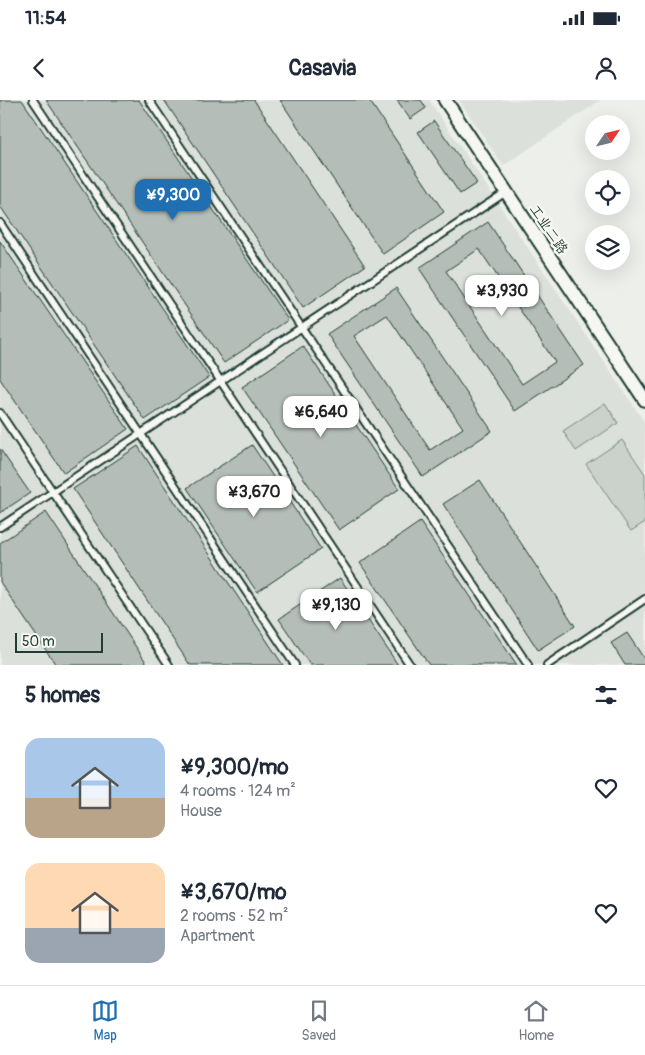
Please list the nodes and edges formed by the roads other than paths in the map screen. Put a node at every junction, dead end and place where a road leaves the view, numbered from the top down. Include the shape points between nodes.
1 (33, 100) edge
2 (149, 100) edge
3 (445, 100) edge
4 (506, 192) junction
5 (0, 223) edge
6 (301, 327) junction
7 (221, 380) junction
8 (645, 400) edge
9 (0, 413) edge
10 (140, 434) junction
11 (53, 492) junction
12 (0, 527) edge
13 (645, 599) edge
14 (169, 665) edge
15 (295, 665) edge
16 (410, 665) edge
17 (528, 665) edge
18 (547, 665) edge

1 - 7 lane
2 - 6 lane
3 - 4 street, 工业二路
4 - 6 lane
4 - 8 street, 工业二路
5 - 10 lane
6 - 7 lane
6 - 17 lane
7 - 10 lane
7 - 16 lane
9 - 11 lane
10 - 11 lane
10 - 15 lane
11 - 12 lane
11 - 14 lane
13 - 18 lane

